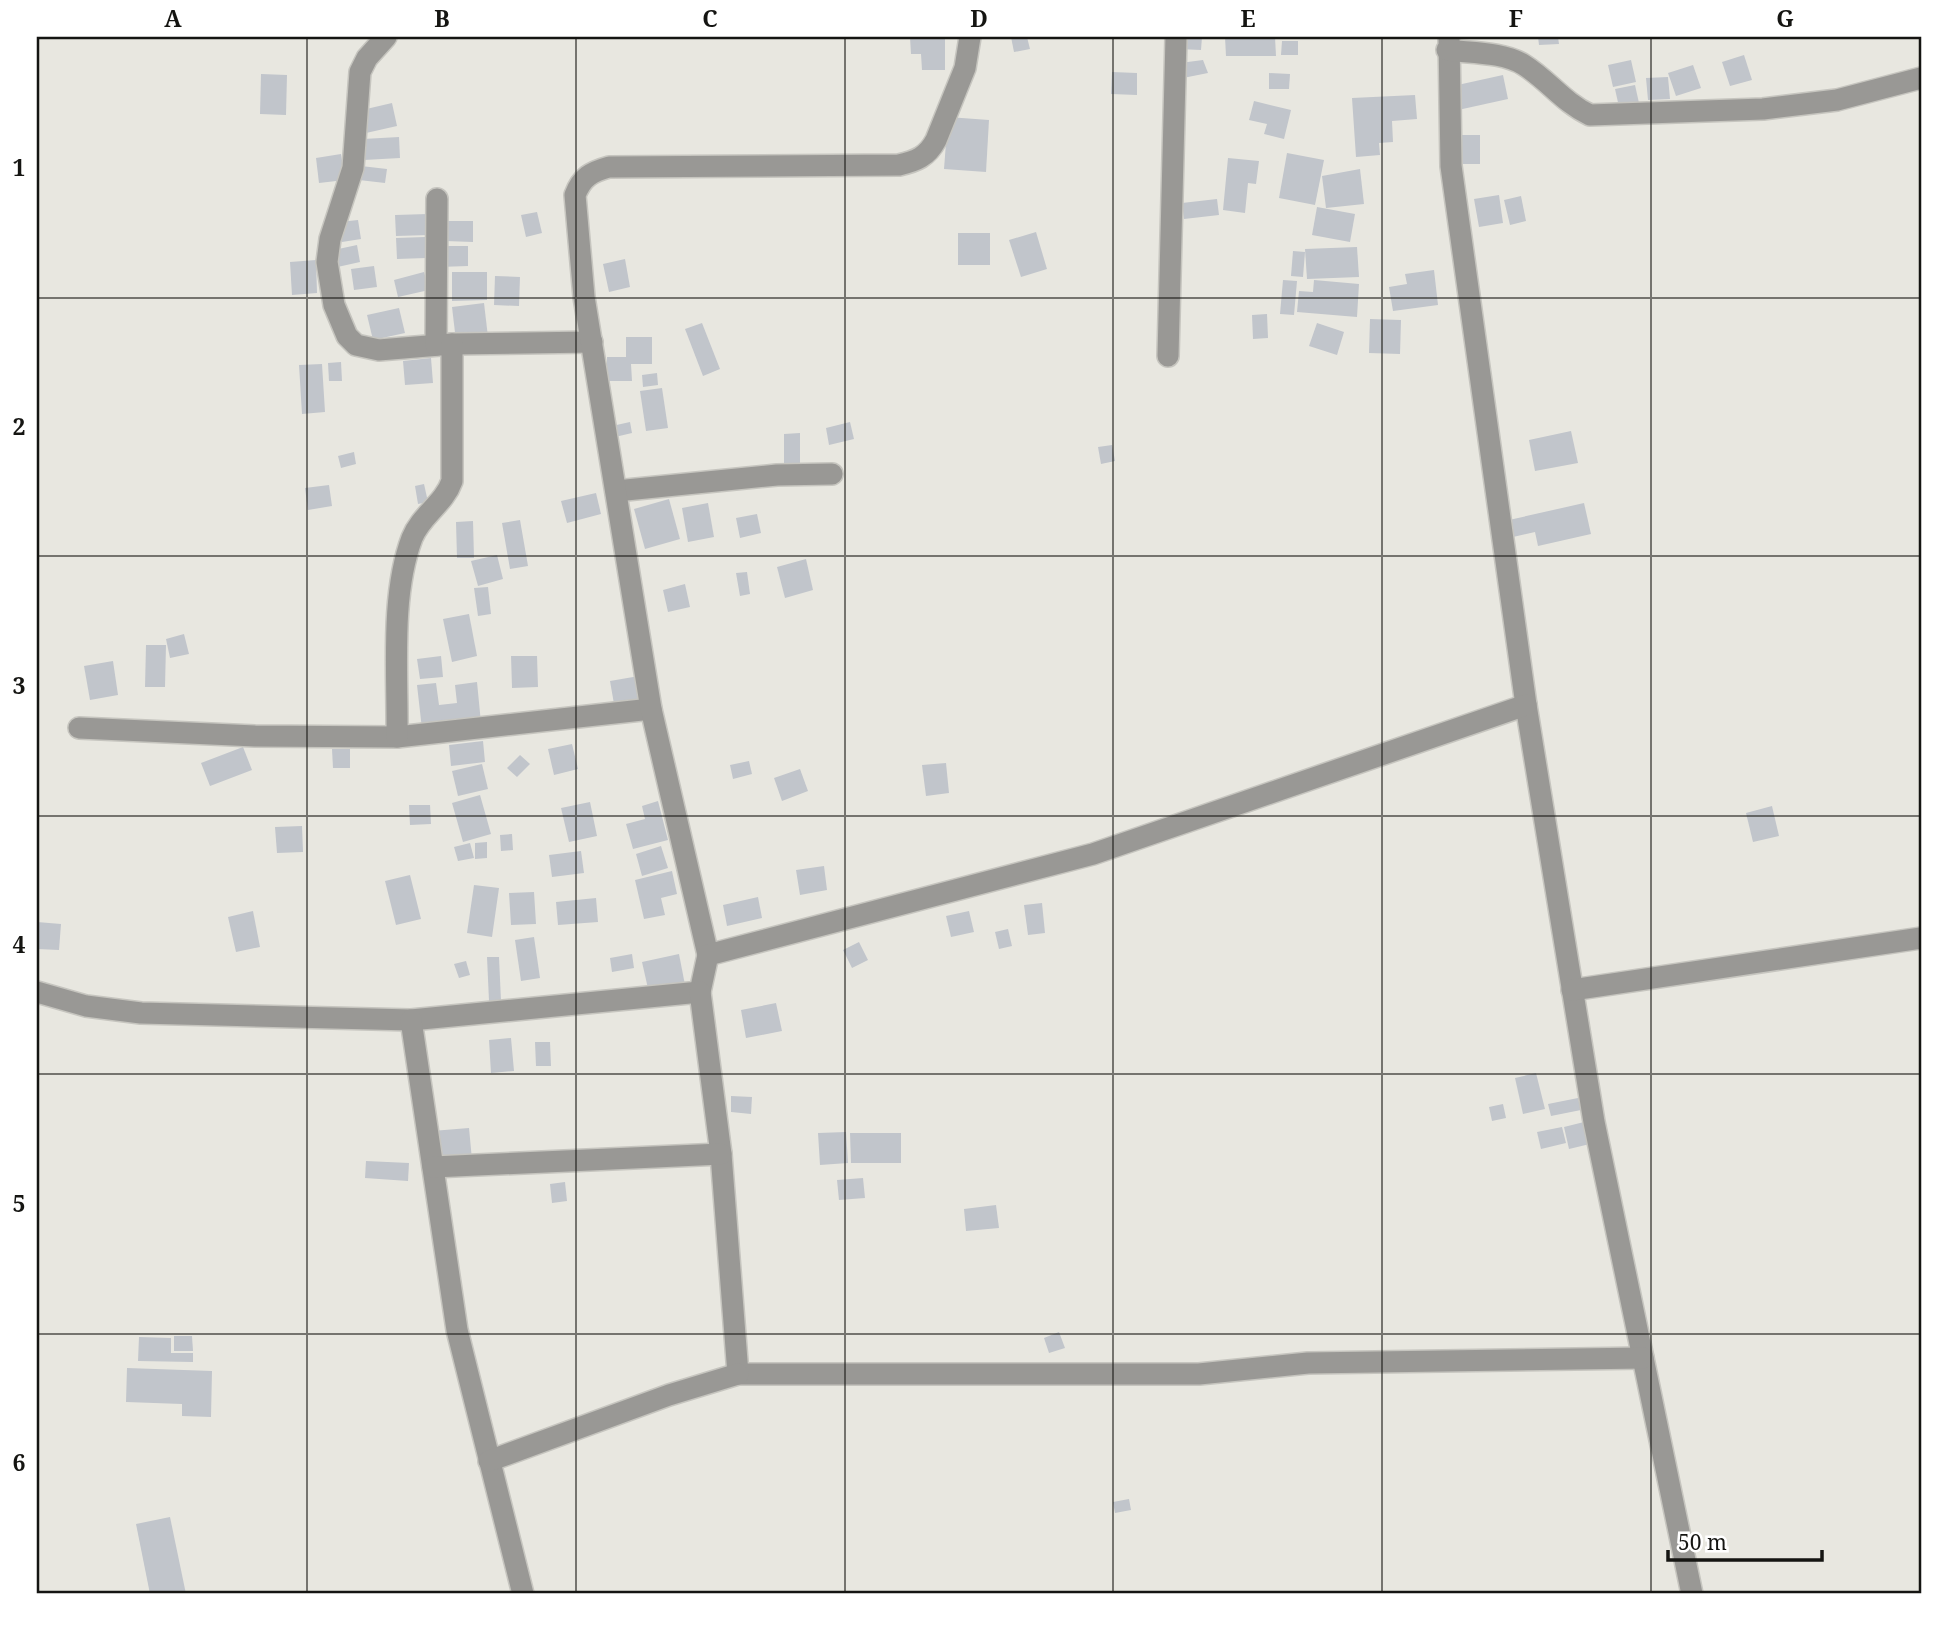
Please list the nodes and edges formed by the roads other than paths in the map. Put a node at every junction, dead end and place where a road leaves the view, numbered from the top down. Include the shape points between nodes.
1 (386, 37) edge
2 (970, 37) edge
3 (1176, 37) edge
4 (1448, 44) edge
5 (1921, 78) edge
6 (437, 199) dead end
7 (592, 342) junction
8 (444, 344) junction
9 (1168, 356) dead end
10 (832, 474) dead end
11 (616, 491) junction
12 (1526, 705) junction
13 (651, 709) junction
14 (79, 728) dead end
15 (397, 737) junction
16 (1921, 938) edge
17 (708, 956) junction
18 (1572, 990) junction
19 (37, 992) edge
20 (700, 992) junction
21 (411, 1020) junction
22 (721, 1154) junction
23 (433, 1167) junction
24 (1643, 1358) junction
25 (738, 1374) junction
26 (489, 1461) junction
27 (523, 1594) edge
28 (1692, 1594) edge

1 - 8 street via 360,72 353,168 330,239 328,283 347,336 356,345 379,350
2 - 7 street via 965,68 936,140 918,160 899,165 610,167 581,180 575,208
3 - 9 street
4 - 5 street via 1523,64 1573,108 1590,116 1763,109 1837,100
4 - 12 street via 1451,166
6 - 8 street
7 - 8 street
7 - 11 street
8 - 15 street via 452,481 447,496 412,538 400,592
10 - 11 street
11 - 13 street
12 - 17 street via 1093,853
12 - 18 street
13 - 15 street
13 - 17 street
14 - 15 street
16 - 18 street
17 - 20 street
18 - 24 street
19 - 21 street via 86,1006 141,1013
20 - 21 street
20 - 22 street
21 - 23 street
22 - 23 street
22 - 25 street
23 - 26 street via 457,1330
24 - 25 street via 1308,1363 1199,1374
24 - 28 street
25 - 26 street
26 - 27 street

